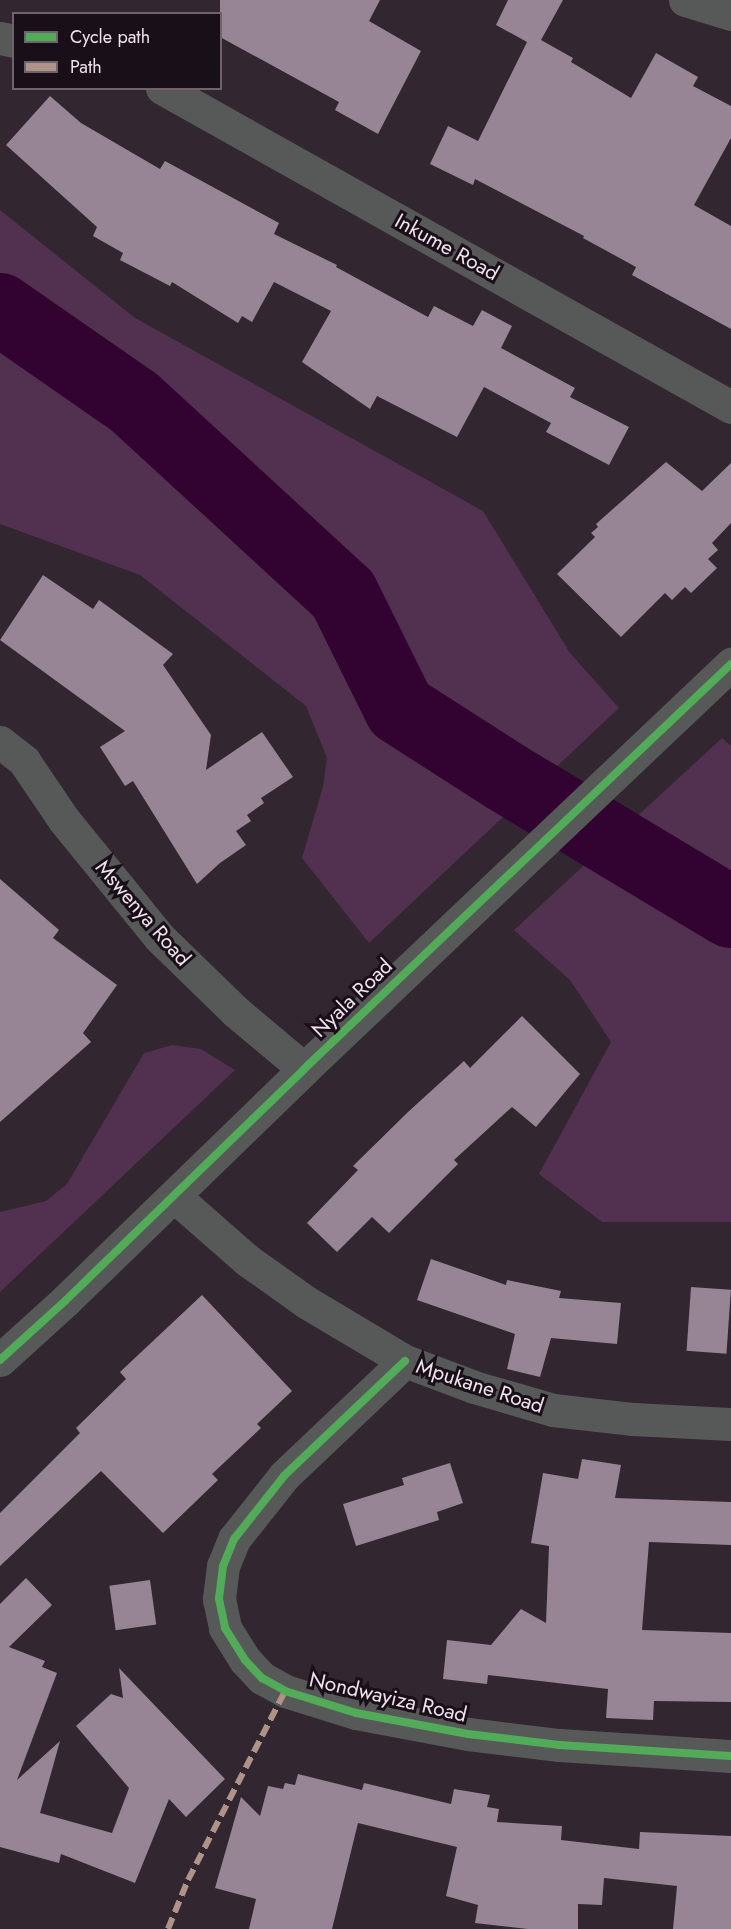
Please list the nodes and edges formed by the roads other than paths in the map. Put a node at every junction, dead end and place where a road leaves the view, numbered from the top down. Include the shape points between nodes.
1 (685, 0) edge
2 (731, 14) edge
3 (166, 90) edge
4 (731, 407) edge
5 (731, 664) edge
6 (0, 742) edge
7 (304, 1069) junction
8 (174, 1196) junction
9 (0, 1359) edge
10 (405, 1361) junction
11 (731, 1424) edge
12 (731, 1756) edge

1 - 2 street
3 - 4 street, Inkume Road
5 - 7 street, Nyala Road
6 - 7 street, Mswenya Road via 24,761 64,820 160,938 235,1011
7 - 8 street, Nyala Road
8 - 9 street, Nyala Road
8 - 10 street, Mpukane Road via 247,1260 306,1302
10 - 11 street, Mpukane Road via 553,1410
10 - 12 street, Nondwayiza Road via 284,1476 234,1539 223,1566 219,1599 225,1628 245,1660 262,1678 285,1691 367,1715 536,1742

